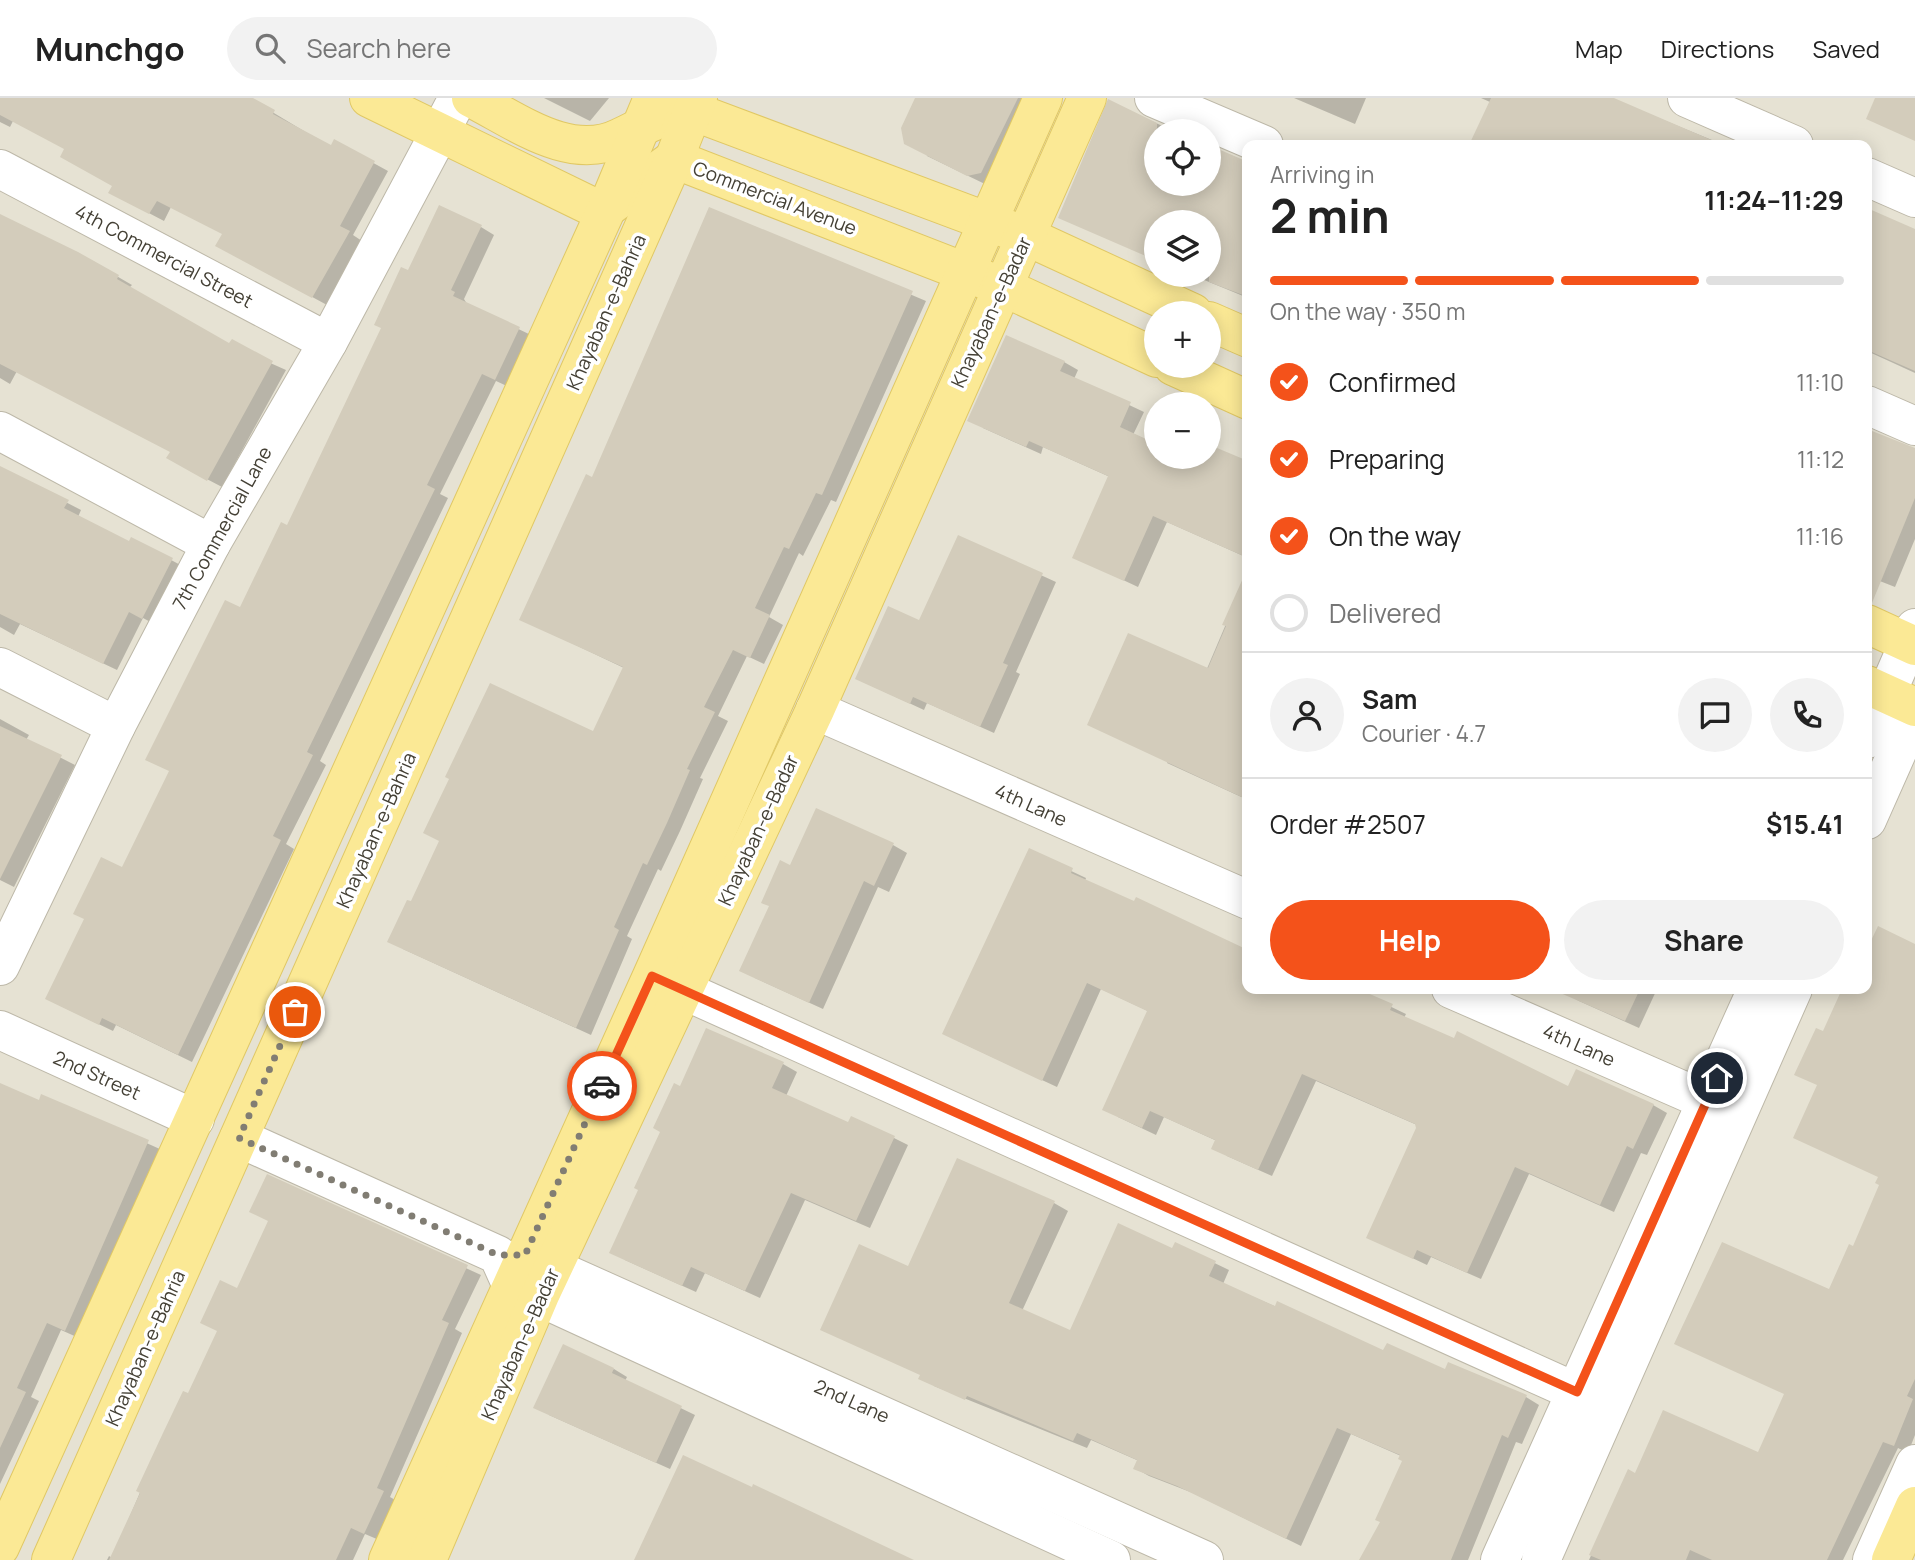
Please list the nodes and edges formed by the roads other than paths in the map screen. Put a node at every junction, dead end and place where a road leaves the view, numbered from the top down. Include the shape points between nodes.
1 (369, 98) edge
2 (458, 98) edge
3 (471, 98) edge
4 (734, 98) edge
5 (1043, 98) edge
6 (1087, 98) edge
7 (1154, 98) edge
8 (1687, 98) edge
9 (695, 104) edge
10 (647, 112) edge
11 (750, 133) junction
12 (438, 134) junction
13 (1252, 140) edge
14 (1783, 140) edge
15 (674, 159) junction
16 (0, 169) edge
17 (1872, 179) edge
18 (1915, 198) edge
19 (607, 208) junction
20 (987, 222) junction
21 (1026, 236) junction
22 (965, 272) junction
23 (1001, 286) junction
24 (1167, 301) edge
25 (1221, 326) edge
26 (1242, 335) edge
27 (328, 342) junction
28 (1144, 352) edge
29 (1199, 378) edge
30 (1242, 397) edge
31 (1872, 407) edge
32 (1915, 426) edge
33 (0, 431) edge
34 (211, 544) junction
35 (1872, 626) edge
36 (1913, 639) edge
37 (411, 642) junction
38 (452, 658) junction
39 (0, 667) edge
40 (1896, 699) edge
41 (815, 710) junction
42 (116, 726) junction
43 (1872, 732) edge
44 (1872, 799) edge
45 (1242, 897) edge
46 (12, 909) edge
47 (0, 966) edge
48 (668, 982) junction
49 (1462, 994) edge
50 (1755, 994) edge
51 (1791, 994) edge
52 (0, 1030) edge
53 (1707, 1101) junction
54 (195, 1119) junction
55 (239, 1138) junction
56 (525, 1271) junction
57 (1577, 1392) junction
58 (1915, 1464) edge
59 (1915, 1506) edge
60 (0, 1548) edge
61 (51, 1560) edge
62 (388, 1560) edge
63 (427, 1560) edge
64 (1111, 1560) edge
65 (1204, 1560) edge
66 (1500, 1560) edge
67 (1541, 1560) edge
68 (1872, 1560) edge
69 (1891, 1560) edge

1 - 12 main road
2 - 12 street, 7th Commercial Lane
3 - 10 main road via 572,146 608,142
4 - 11 main road
5 - 20 main road, Khayaban-e-Badar
6 - 21 main road, Khayaban-e-Badar
7 - 13 street
8 - 14 street
9 - 10 main road via 661,116
9 - 11 main road
9 - 15 main road, Khayaban-e-Bahria
10 - 19 main road
11 - 20 main road
12 - 19 main road via 588,206
12 - 27 street, 7th Commercial Lane
15 - 19 main road, Commercial Avenue
15 - 22 main road, Commercial Avenue
15 - 38 main road, Khayaban-e-Bahria
16 - 27 street, 4th Commercial Street
17 - 18 street
19 - 37 main road
20 - 21 main road
20 - 22 main road, Khayaban-e-Badar
21 - 23 main road, Khayaban-e-Badar
21 - 24 main road
22 - 23 main road, Commercial Avenue
22 - 48 main road, Khayaban-e-Badar
23 - 28 main road, Commercial Avenue
23 - 41 main road, Khayaban-e-Badar
25 - 26 main road
27 - 34 street, 7th Commercial Lane
29 - 30 main road
31 - 32 street
33 - 34 street
34 - 42 street, 7th Commercial Lane
35 - 36 main road
36 - 40 street
37 - 38 main road
37 - 54 main road
38 - 55 main road, Khayaban-e-Bahria
39 - 42 street
40 - 43 street
40 - 44 street
41 - 45 street, 4th Lane
41 - 48 main road, Khayaban-e-Badar
42 - 46 street, 7th Commercial Lane
46 - 47 street, 7th Commercial Lane
48 - 56 main road, Khayaban-e-Badar
48 - 57 street
49 - 53 street, 4th Lane
50 - 53 street
51 - 67 street
52 - 54 street, 2nd Street
53 - 57 street
54 - 60 main road
55 - 56 street
55 - 61 main road, Khayaban-e-Bahria
56 - 62 main road, Khayaban-e-Badar
56 - 63 main road, Khayaban-e-Badar
56 - 64 street
56 - 65 street, 2nd Lane
57 - 66 street
58 - 68 street
59 - 69 main road

